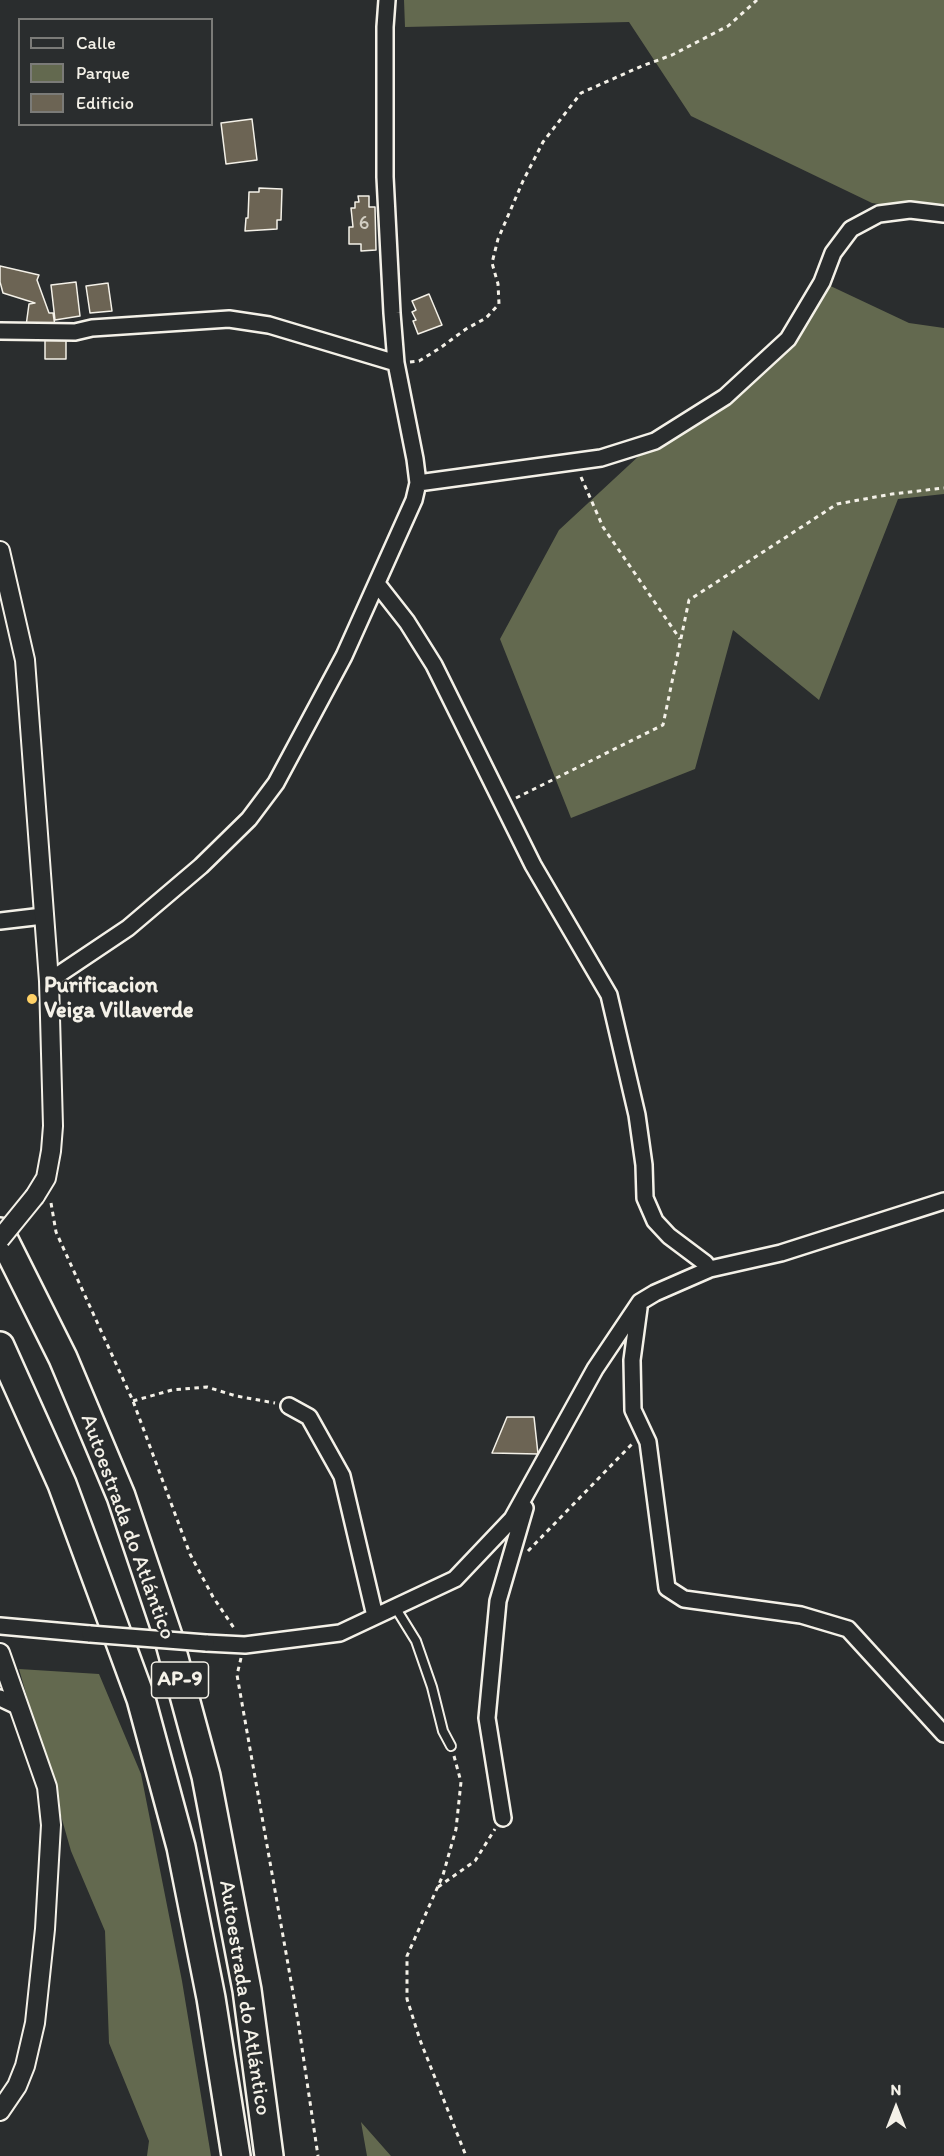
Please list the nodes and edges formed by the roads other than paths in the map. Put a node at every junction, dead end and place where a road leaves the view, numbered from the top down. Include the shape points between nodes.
1 (387, 0) edge
2 (944, 214) edge
3 (0, 331) edge
4 (396, 363) junction
5 (418, 483) junction
6 (0, 551) edge
7 (378, 585) junction
8 (43, 916) junction
9 (0, 921) edge
10 (49, 981) junction
11 (944, 1201) edge
12 (0, 1232) edge
13 (0, 1239) edge
14 (710, 1269) junction
15 (640, 1302) junction
16 (0, 1346) edge
17 (289, 1406) road end
18 (532, 1482) junction
19 (396, 1607) junction
20 (375, 1616) junction
21 (0, 1626) edge
22 (0, 1653) edge
23 (0, 1698) edge
24 (9, 1708) edge
25 (944, 1734) edge
26 (451, 1746) road end
27 (502, 1818) road end
28 (0, 2111) edge
29 (236, 2156) edge
30 (269, 2156) edge

1 - 4 street via 385,177
2 - 5 street via 910,210 879,214 851,229 788,339 725,398 655,441 601,458
3 - 4 street via 75,332 229,319 269,325
4 - 5 street
5 - 7 street
6 - 8 street via 25,660
7 - 10 street via 281,774 249,819 128,928
7 - 14 street via 434,665 533,865 609,995 637,1115 645,1198 655,1221
8 - 9 street
8 - 10 street
10 - 13 street, bridge via 53,1126 46,1178
11 - 14 street via 782,1253
12 - 30 highway, Autoestrada do Atlántico / AP-9 via 63,1358 121,1496 168,1636 206,1776 247,1990
14 - 15 street
15 - 18 street via 595,1369
15 - 25 street via 632,1360 633,1410 648,1442 667,1588 684,1599 801,1615 848,1629
16 - 29 highway, Autoestrada do Atlántico / AP-9 via 62,1484 141,1699 181,1847 212,1998
17 - 20 street via 309,1417 342,1476
18 - 19 street via 512,1519 455,1579
18 - 27 street via 498,1601 487,1718
19 - 20 street
19 - 26 lane via 416,1641
20 - 21 street, bridge via 340,1633 244,1645
22 - 24 street
23 - 24 street
24 - 28 street via 47,1787 51,1825 36,2023 17,2086

